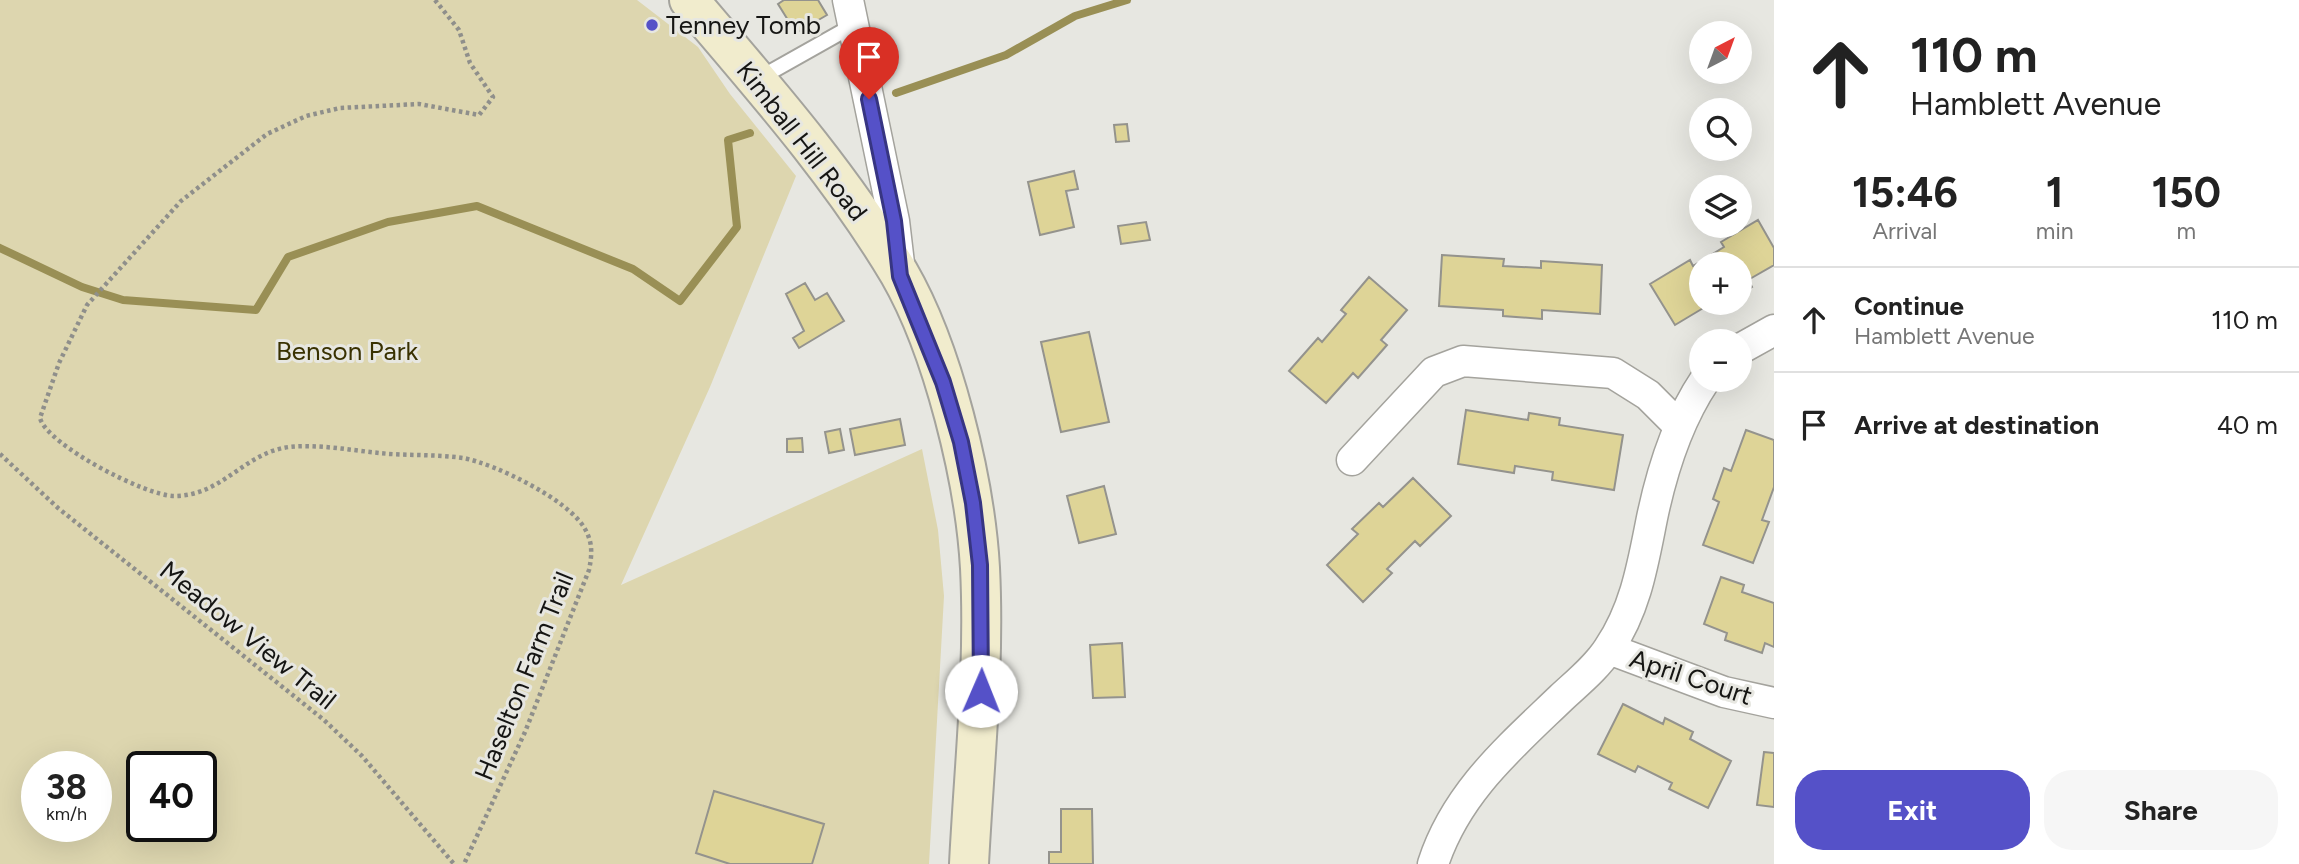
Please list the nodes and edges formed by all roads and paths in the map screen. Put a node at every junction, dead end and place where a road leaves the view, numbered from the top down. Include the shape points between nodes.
1 (435, 0) edge
2 (689, 0) edge
3 (851, 13) edge
4 (757, 80) junction
5 (900, 276) junction
6 (1774, 330) edge
7 (1752, 342) edge
8 (1698, 392) edge
9 (1679, 426) junction
10 (0, 454) edge
11 (1352, 460) dead end
12 (1609, 649) junction
13 (1774, 703) edge
14 (454, 864) edge
15 (464, 864) edge
16 (969, 864) edge
17 (1433, 864) edge

1 - 15 path, Haselton Farm Trail via 459,30 470,62 493,97 480,115 405,104 340,108 306,116 267,134 181,201 87,305 59,363 40,418 43,428 88,462 170,496 196,495 214,488 261,455 288,447 462,458 502,469 579,521 592,553 574,611
2 - 4 street, Kimball Hill Road
3 - 4 lane
3 - 5 street via 894,221
4 - 5 street, Kimball Hill Road via 861,214
5 - 16 street, Kimball Hill Road via 943,382 973,503 982,628
6 - 7 street
8 - 9 street
9 - 11 street via 1648,395 1613,373 1463,361 1434,372
9 - 12 street via 1638,588
10 - 14 path, Meadow View Trail via 58,508 324,720 362,756
12 - 13 street, April Court via 1711,688
12 - 17 street via 1472,787 1452,818

